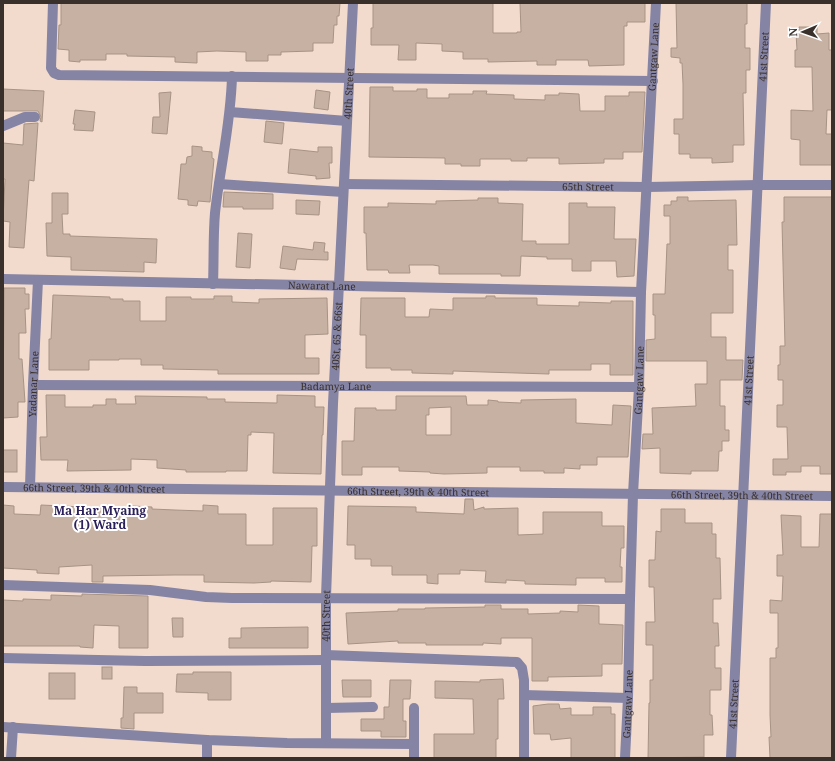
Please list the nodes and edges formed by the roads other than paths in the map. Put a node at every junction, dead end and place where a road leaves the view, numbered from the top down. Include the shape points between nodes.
1 (53, 3) edge
2 (353, 3) edge
3 (656, 3) edge
4 (766, 3) edge
5 (232, 76) junction
6 (349, 78) junction
7 (653, 81) junction
8 (230, 112) junction
9 (35, 117) dead end
10 (347, 121) junction
11 (3, 126) edge
12 (219, 184) junction
13 (759, 185) junction
14 (832, 185) edge
15 (647, 187) junction
16 (343, 188) junction
17 (3, 279) edge
18 (38, 280) junction
19 (213, 284) junction
20 (339, 286) junction
21 (641, 292) junction
22 (33, 385) junction
23 (334, 386) junction
24 (639, 387) junction
25 (3, 487) edge
26 (30, 487) junction
27 (330, 490) junction
28 (633, 494) junction
29 (744, 495) junction
30 (832, 496) edge
31 (3, 585) edge
32 (326, 598) junction
33 (630, 599) junction
34 (3, 658) edge
35 (326, 658) junction
36 (524, 695) junction
37 (628, 698) junction
38 (374, 707) dead end
39 (326, 708) junction
40 (414, 708) dead end
41 (8, 727) edge
42 (207, 740) junction
43 (326, 743) junction
44 (414, 744) junction
45 (11, 758) edge
46 (207, 758) edge
47 (414, 758) edge
48 (524, 758) edge
49 (625, 758) edge
50 (731, 758) edge

1 - 5 street via 51,68 54,73
2 - 6 street, 40th Street
3 - 7 street, Gantgaw Lane
4 - 13 street, 41st Street
5 - 6 street
5 - 8 street
6 - 7 street
6 - 10 street, 40th Street
7 - 15 street, Gantgaw Lane
8 - 10 street
8 - 12 street
9 - 11 street via 25,117
10 - 16 street, 40th Street
12 - 16 street, 65th Street
12 - 19 street via 215,215
13 - 14 street, 65th Street
13 - 15 street, 65th Street
13 - 29 street, 41st Street
15 - 16 street, 65th Street
15 - 21 street, Gantgaw Lane
16 - 20 street, 40St, 65 & 66st
17 - 18 street, Nawarat Lane
18 - 19 street, Nawarat Lane
18 - 22 street, Yadanar Lane
19 - 20 street, Nawarat Lane
20 - 21 street, Nawarat Lane
20 - 23 street, 40St, 65 & 66st
21 - 24 street, Gantgaw Lane
22 - 23 street, Badamya Lane
22 - 26 street, Yadanar Lane
23 - 24 street, Badamya Lane
23 - 27 street, 40St, 65 & 66st
24 - 28 street, Gantgaw Lane
25 - 26 street, 66th Street, 39th & 40th Street
26 - 27 street, 66th Street, 39th & 40th Street
27 - 28 street, 66th Street, 39th & 40th Street
27 - 32 street, 40th Street
28 - 29 street, 66th Street, 39th & 40th Street
28 - 33 street, Gantgaw Lane
29 - 30 street, 66th Street, 39th & 40th Street
29 - 50 street, 41st Street
31 - 32 street via 150,590 206,597
32 - 33 street
32 - 35 street, 40th Street
33 - 37 street, Gantgaw Lane
34 - 35 street via 145,661
35 - 36 street via 517,662 522,668
35 - 39 street, 40th Street
36 - 37 street
36 - 48 street
37 - 49 street, Gantgaw Lane
38 - 39 street
39 - 43 street, 40th Street
40 - 44 street
41 - 42 street
41 - 45 street
42 - 43 street
42 - 46 street
43 - 44 street
44 - 47 street

